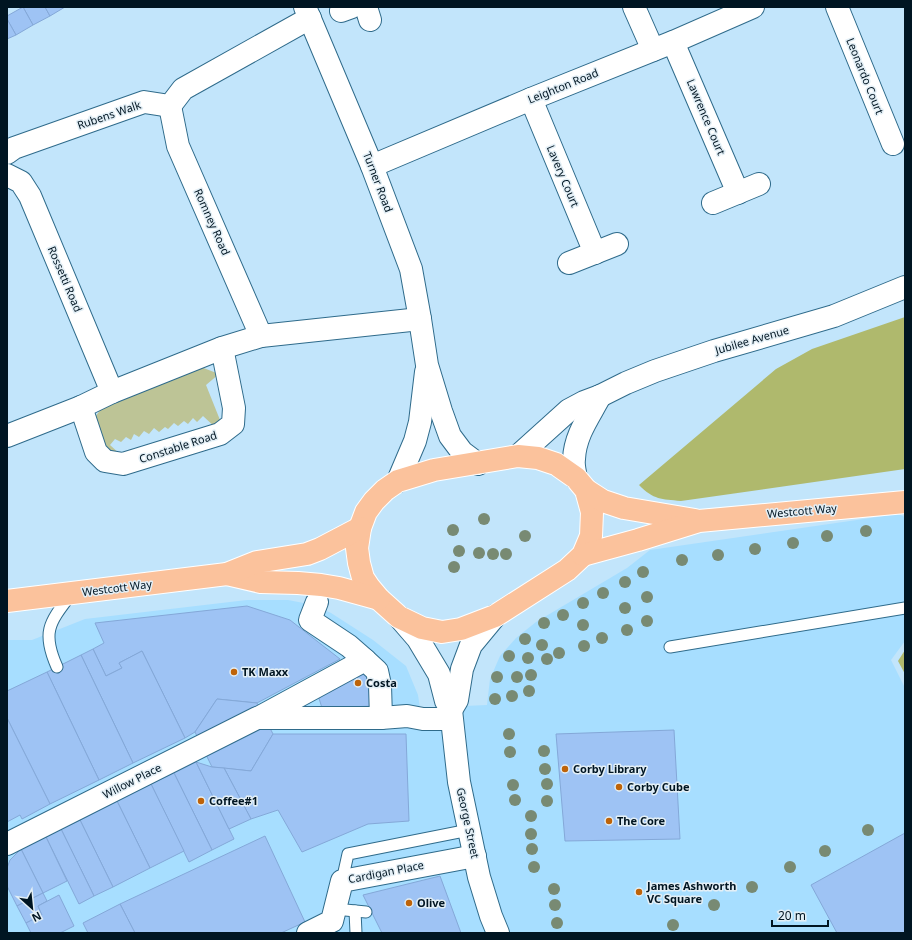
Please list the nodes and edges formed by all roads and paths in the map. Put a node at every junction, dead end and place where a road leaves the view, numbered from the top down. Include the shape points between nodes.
1 (634, 7) edge
2 (753, 7) edge
3 (837, 7) edge
4 (307, 12) edge
5 (673, 42) junction
6 (653, 50) junction
7 (531, 99) junction
8 (170, 106) junction
9 (893, 144) dead end
10 (7, 153) edge
11 (372, 166) junction
12 (7, 175) edge
13 (759, 184) dead end
14 (738, 192) junction
15 (713, 203) dead end
16 (617, 244) dead end
17 (595, 253) junction
18 (569, 263) dead end
19 (905, 287) edge
20 (420, 319) junction
21 (261, 336) junction
22 (222, 348) junction
23 (426, 365) junction
24 (112, 392) junction
25 (600, 396) junction
26 (81, 407) junction
27 (7, 436) edge
28 (518, 456) junction
29 (478, 464) junction
30 (398, 481) junction
31 (581, 484) junction
32 (905, 502) edge
33 (699, 521) junction
34 (360, 528) junction
35 (583, 554) junction
36 (227, 574) junction
37 (72, 593) junction
38 (379, 599) junction
39 (7, 601) edge
40 (317, 602) dead end
41 (905, 608) edge
42 (495, 616) junction
43 (399, 617) junction
44 (670, 647) dead end
45 (365, 660) junction
46 (56, 667) dead end
47 (447, 715) junction
48 (257, 718) junction
49 (381, 718) junction
50 (469, 830) junction
51 (7, 844) edge
52 (475, 856) junction
53 (342, 881) junction
54 (352, 911) junction
55 (308, 933) edge
56 (356, 933) edge
57 (498, 933) edge

1 - 6 street
2 - 5 street, Leighton Road
3 - 9 street, Leonardo Court
4 - 8 street via 183,89
4 - 11 street, Turner Road
5 - 6 street, Leighton Road
5 - 14 street, Lawrence Court
6 - 7 street, Leighton Road
7 - 11 street, Leighton Road
7 - 17 street, Lavery Court
8 - 10 street, Rubens Walk via 144,102 14,148
8 - 21 street, Romney Road via 178,146
11 - 20 street, Turner Road via 411,269
12 - 24 street, Rossetti Road via 22,182 30,196
13 - 14 street
14 - 15 street
16 - 17 street
17 - 18 street
19 - 25 street, Jubilee Avenue via 834,316 655,371
20 - 21 street
20 - 23 street, Turner Road
21 - 22 street
22 - 24 street
22 - 26 street, Constable Road via 234,408 233,424 220,434 123,464 105,461 96,452
23 - 29 street, Turner Road via 450,436 462,452
23 - 30 street, Turner Road via 420,422
24 - 26 street
25 - 28 street, Jubilee Avenue via 569,410
25 - 31 street via 576,442 573,460
26 - 27 street
28 - 29 highway, Westcott Way
28 - 31 highway, Westcott Way via 538,458 556,464
29 - 30 highway, Westcott Way via 434,470
30 - 34 highway, Westcott Way via 374,501 366,512
31 - 33 highway, Westcott Way via 603,501 624,508
31 - 35 highway via 592,512 591,536
32 - 33 highway, Westcott Way
33 - 35 highway, Westcott Way
34 - 36 highway, Westcott Way via 307,554 257,562
34 - 38 highway, Westcott Way via 357,548 363,578
35 - 42 highway, Westcott Way via 567,570
36 - 37 highway, Westcott Way
36 - 38 highway, Westcott Way via 261,582 321,585
37 - 39 highway, Westcott Way
37 - 46 lane via 54,616 48,633 50,652
38 - 43 highway, Westcott Way
40 - 45 street via 310,620 350,646
41 - 44 lane
42 - 43 highway, Westcott Way via 461,629 442,632 422,628
42 - 47 street, George Street via 471,645 462,669 457,700
43 - 47 street, George Street via 418,639 440,674
45 - 48 street, Willow Place
45 - 49 street via 377,671
47 - 49 street, Willow Place via 423,719 407,716
47 - 50 street, George Street
48 - 49 street, Willow Place
48 - 51 street, Willow Place
50 - 52 street, George Street
50 - 53 lane via 348,854
52 - 53 street, Cardigan Place
52 - 57 street, George Street via 479,877
53 - 54 street, Cardigan Place
54 - 55 street, Cardigan Place
54 - 56 lane

